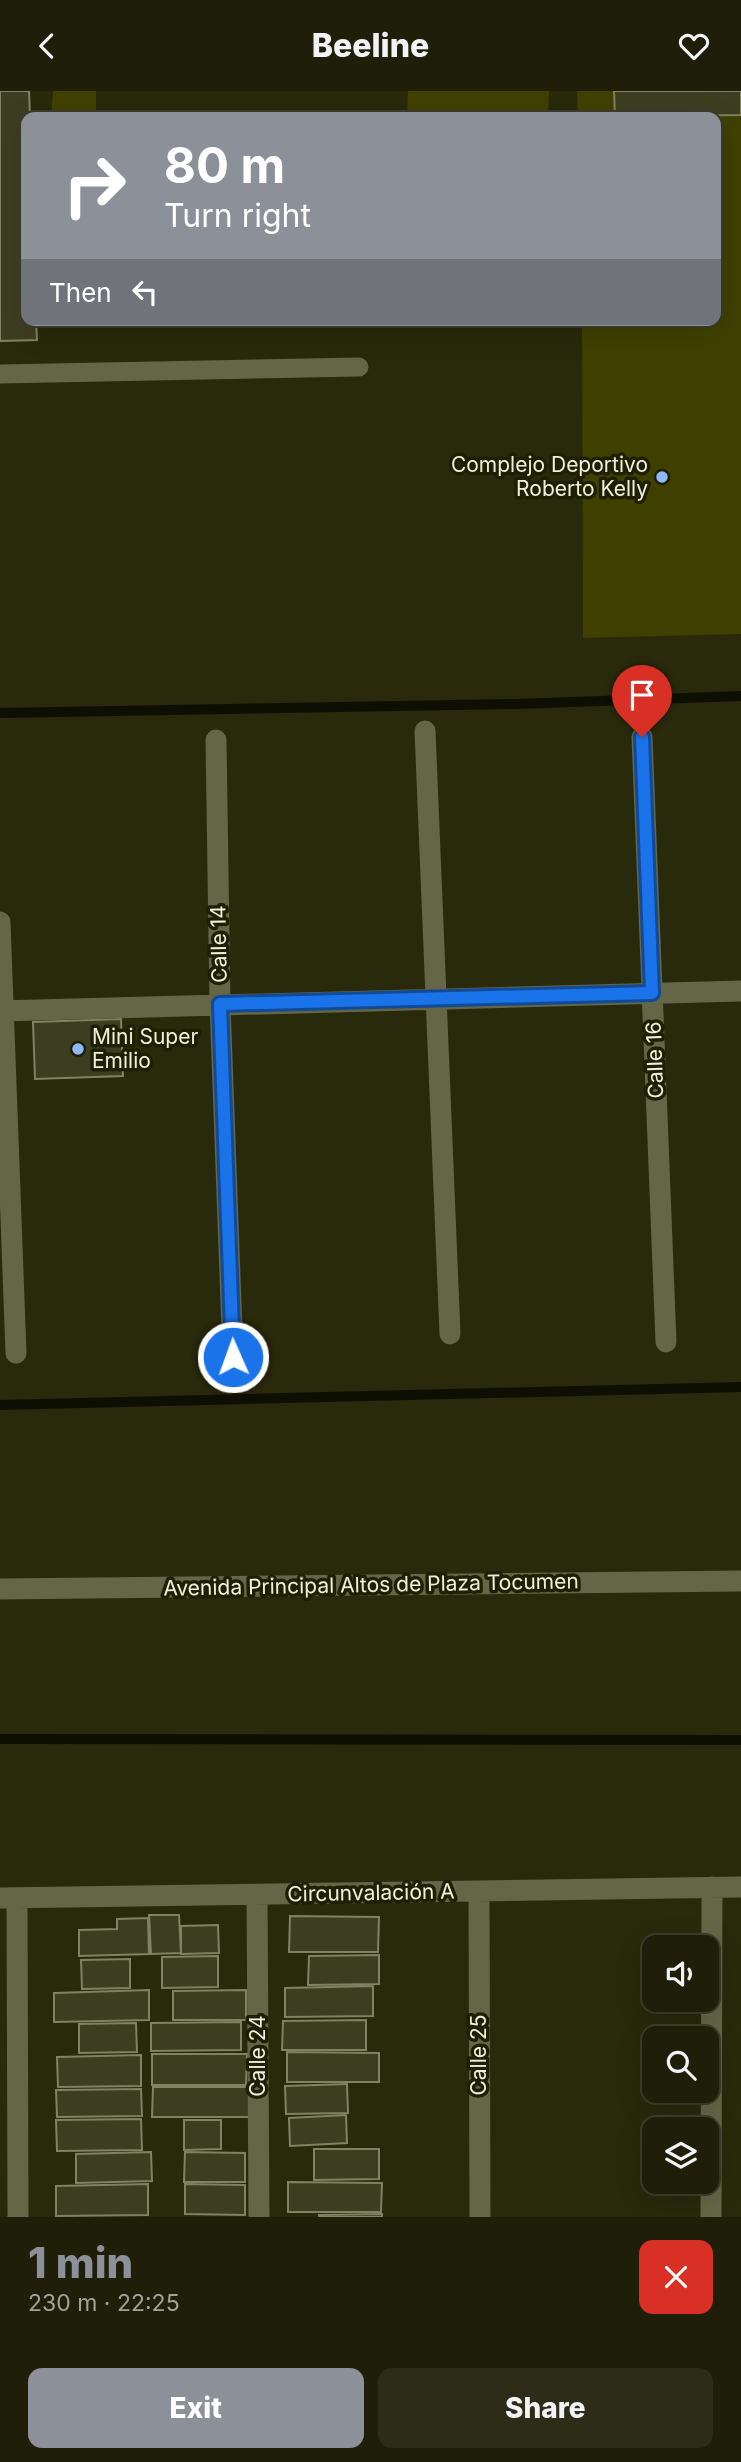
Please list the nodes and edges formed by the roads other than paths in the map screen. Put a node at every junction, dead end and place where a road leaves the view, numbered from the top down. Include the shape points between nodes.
1 (359, 367) dead end
2 (0, 374) edge
3 (425, 731) dead end
4 (642, 737) dead end
5 (216, 740) dead end
6 (0, 922) edge
7 (741, 991) edge
8 (652, 993) junction
9 (435, 999) junction
10 (220, 1004) junction
11 (2, 1011) edge
12 (450, 1334) dead end
13 (666, 1342) dead end
14 (16, 1353) dead end
15 (233, 1357) dead end
16 (741, 1581) edge
17 (0, 1589) edge
18 (712, 1887) junction
19 (741, 1887) edge
20 (479, 1892) junction
21 (257, 1895) junction
22 (9, 1898) edge
23 (18, 2217) edge
24 (259, 2217) edge
25 (480, 2217) edge
26 (711, 2217) edge

1 - 2 lane
3 - 9 street
4 - 8 street, Calle 16
5 - 10 street, Calle 14
6 - 11 street
7 - 8 street
8 - 9 street
8 - 13 street, Calle 16
9 - 10 street
9 - 12 street
10 - 11 street
10 - 15 street, Calle 14
11 - 14 street
16 - 17 street, Avenida Principal Altos de Plaza Tocumen
18 - 19 street, Circunvalación A
18 - 20 street, Circunvalación A
18 - 26 street
20 - 21 street, Circunvalación A
20 - 25 street, Calle 25
21 - 22 street, Circunvalación A
21 - 24 street, Calle 24
22 - 23 street

